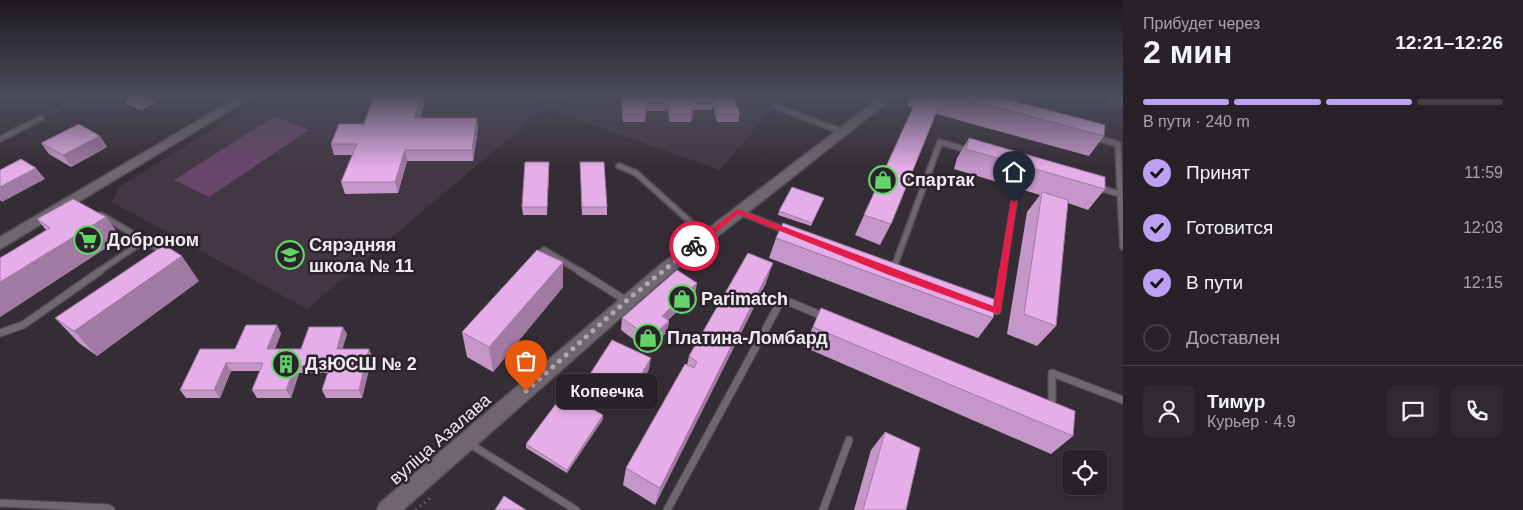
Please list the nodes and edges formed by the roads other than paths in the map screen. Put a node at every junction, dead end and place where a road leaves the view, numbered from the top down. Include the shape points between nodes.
1 (37, 120) edge
2 (211, 120) edge
3 (811, 120) edge
4 (859, 120) edge
5 (843, 132) junction
6 (1090, 136) edge
7 (0, 139) edge
8 (978, 153) edge
9 (619, 166) dead end
10 (1092, 186) edge
11 (1120, 194) junction
12 (1014, 202) dead end
13 (737, 211) junction
14 (98, 213) edge
15 (794, 234) edge
16 (706, 236) junction
17 (145, 240) junction
18 (0, 244) edge
19 (1123, 247) edge
20 (173, 257) edge
21 (530, 265) edge
22 (883, 269) edge
23 (892, 272) junction
24 (901, 276) edge
25 (626, 301) junction
26 (980, 304) edge
27 (836, 322) edge
28 (0, 333) edge
29 (1123, 400) edge
30 (1043, 411) edge
31 (849, 440) dead end
32 (468, 443) junction
33 (0, 502) edge
34 (111, 510) edge
35 (388, 510) edge
36 (576, 510) edge
37 (667, 510) edge
38 (823, 510) edge

1 - 7 lane
2 - 18 street via 79,202
3 - 5 lane
4 - 5 street, вуліца Азалава
5 - 13 street, вуліца Азалава
6 - 11 lane via 1118,144
8 - 23 lane via 940,142
9 - 16 lane via 636,173
10 - 11 lane
11 - 19 lane
12 - 26 lane via 997,311
13 - 15 lane
13 - 16 street, вуліца Азалава
14 - 17 lane
16 - 25 street, вуліца Азалава
17 - 20 lane
17 - 28 lane via 23,325
21 - 25 lane via 544,250
22 - 23 lane
23 - 24 lane
25 - 32 street, вуліца Азалава
27 - 37 lane via 782,299
29 - 30 lane via 1052,374 1052,414
31 - 38 lane
32 - 35 street, вуліца Азалава
32 - 36 lane
33 - 34 lane

